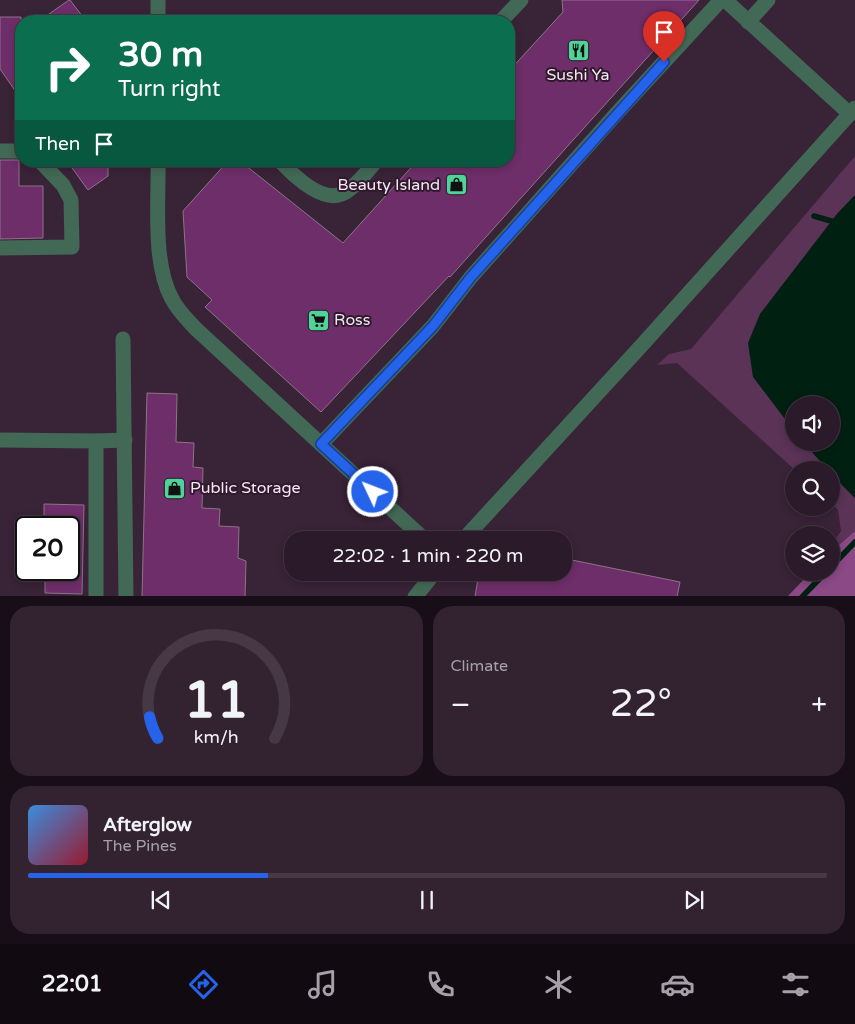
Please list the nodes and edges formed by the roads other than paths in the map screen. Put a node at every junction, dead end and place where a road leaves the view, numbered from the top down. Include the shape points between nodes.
1 (158, 0) edge
2 (521, 0) edge
3 (721, 0) edge
4 (725, 0) edge
5 (768, 0) edge
6 (158, 15) edge
7 (507, 15) edge
8 (748, 22) junction
9 (852, 111) edge
10 (0, 150) edge
11 (15, 151) edge
12 (46, 167) edge
13 (158, 167) edge
14 (287, 167) edge
15 (371, 167) edge
16 (0, 248) edge
17 (123, 340) dead end
18 (0, 440) edge
19 (125, 440) junction
20 (96, 441) junction
21 (321, 444) junction
22 (415, 531) edge
23 (471, 531) edge
24 (428, 581) edge
25 (96, 596) edge
26 (126, 596) edge
27 (415, 596) edge

1 - 6 lane
2 - 7 lane
3 - 21 lane via 471,277 433,326
4 - 8 lane
5 - 8 lane
8 - 9 lane
9 - 23 lane
10 - 11 lane
12 - 16 lane via 63,185 71,200 72,248
13 - 21 lane via 159,261 171,299 196,329
14 - 15 lane via 308,185 333,196 345,193
17 - 19 lane
18 - 20 lane
19 - 20 lane
19 - 26 lane
20 - 25 lane
21 - 22 lane
24 - 27 lane

